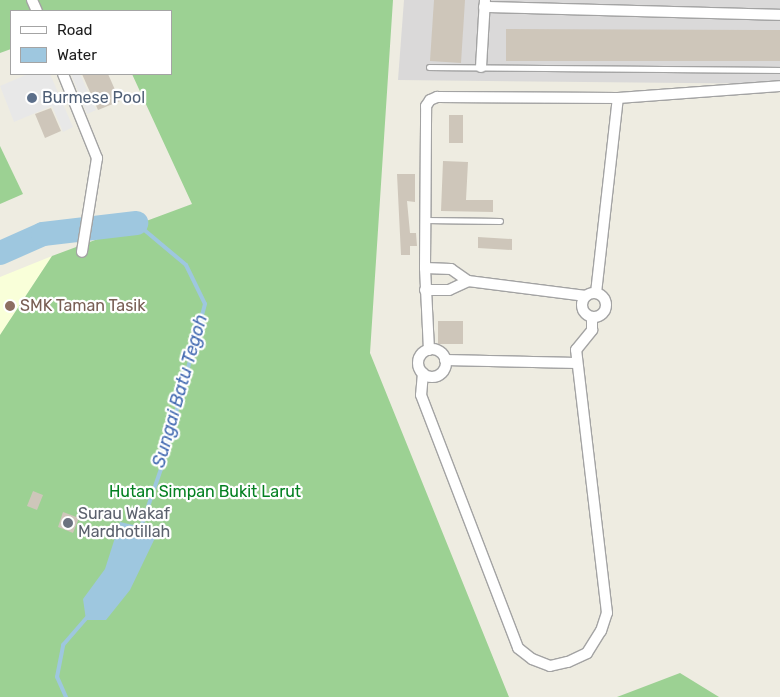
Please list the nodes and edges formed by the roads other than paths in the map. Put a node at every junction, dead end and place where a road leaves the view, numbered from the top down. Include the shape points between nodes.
1 (485, 4) edge
2 (780, 15) edge
3 (429, 67) dead end
4 (481, 67) junction
5 (780, 70) edge
6 (63, 75) edge
7 (780, 86) edge
8 (618, 98) junction
9 (426, 220) junction
10 (500, 221) dead end
11 (82, 252) dead end
12 (425, 268) junction
13 (468, 281) junction
14 (425, 290) junction
15 (596, 293) junction
16 (586, 296) junction
17 (592, 317) junction
18 (429, 350) junction
19 (446, 360) junction
20 (577, 363) junction
21 (423, 373) junction

1 - 2 street
1 - 4 street
3 - 4 lane
4 - 5 lane
6 - 11 street via 97,158
7 - 8 street
8 - 9 street via 437,97 430,100 426,106
8 - 15 street
9 - 10 lane
9 - 12 street
12 - 13 street via 451,269
12 - 14 street
13 - 14 street via 449,290
13 - 16 street
14 - 18 street
15 - 16 street
15 - 17 street via 605,301 605,309 600,316
16 - 17 street via 582,310
17 - 20 street via 592,330 576,350
18 - 19 street via 441,353
18 - 21 street via 420,357 419,366
19 - 20 street
19 - 21 street via 439,375 431,377
20 - 21 street via 607,613 601,631 587,653 550,666 532,659 518,648 421,394

